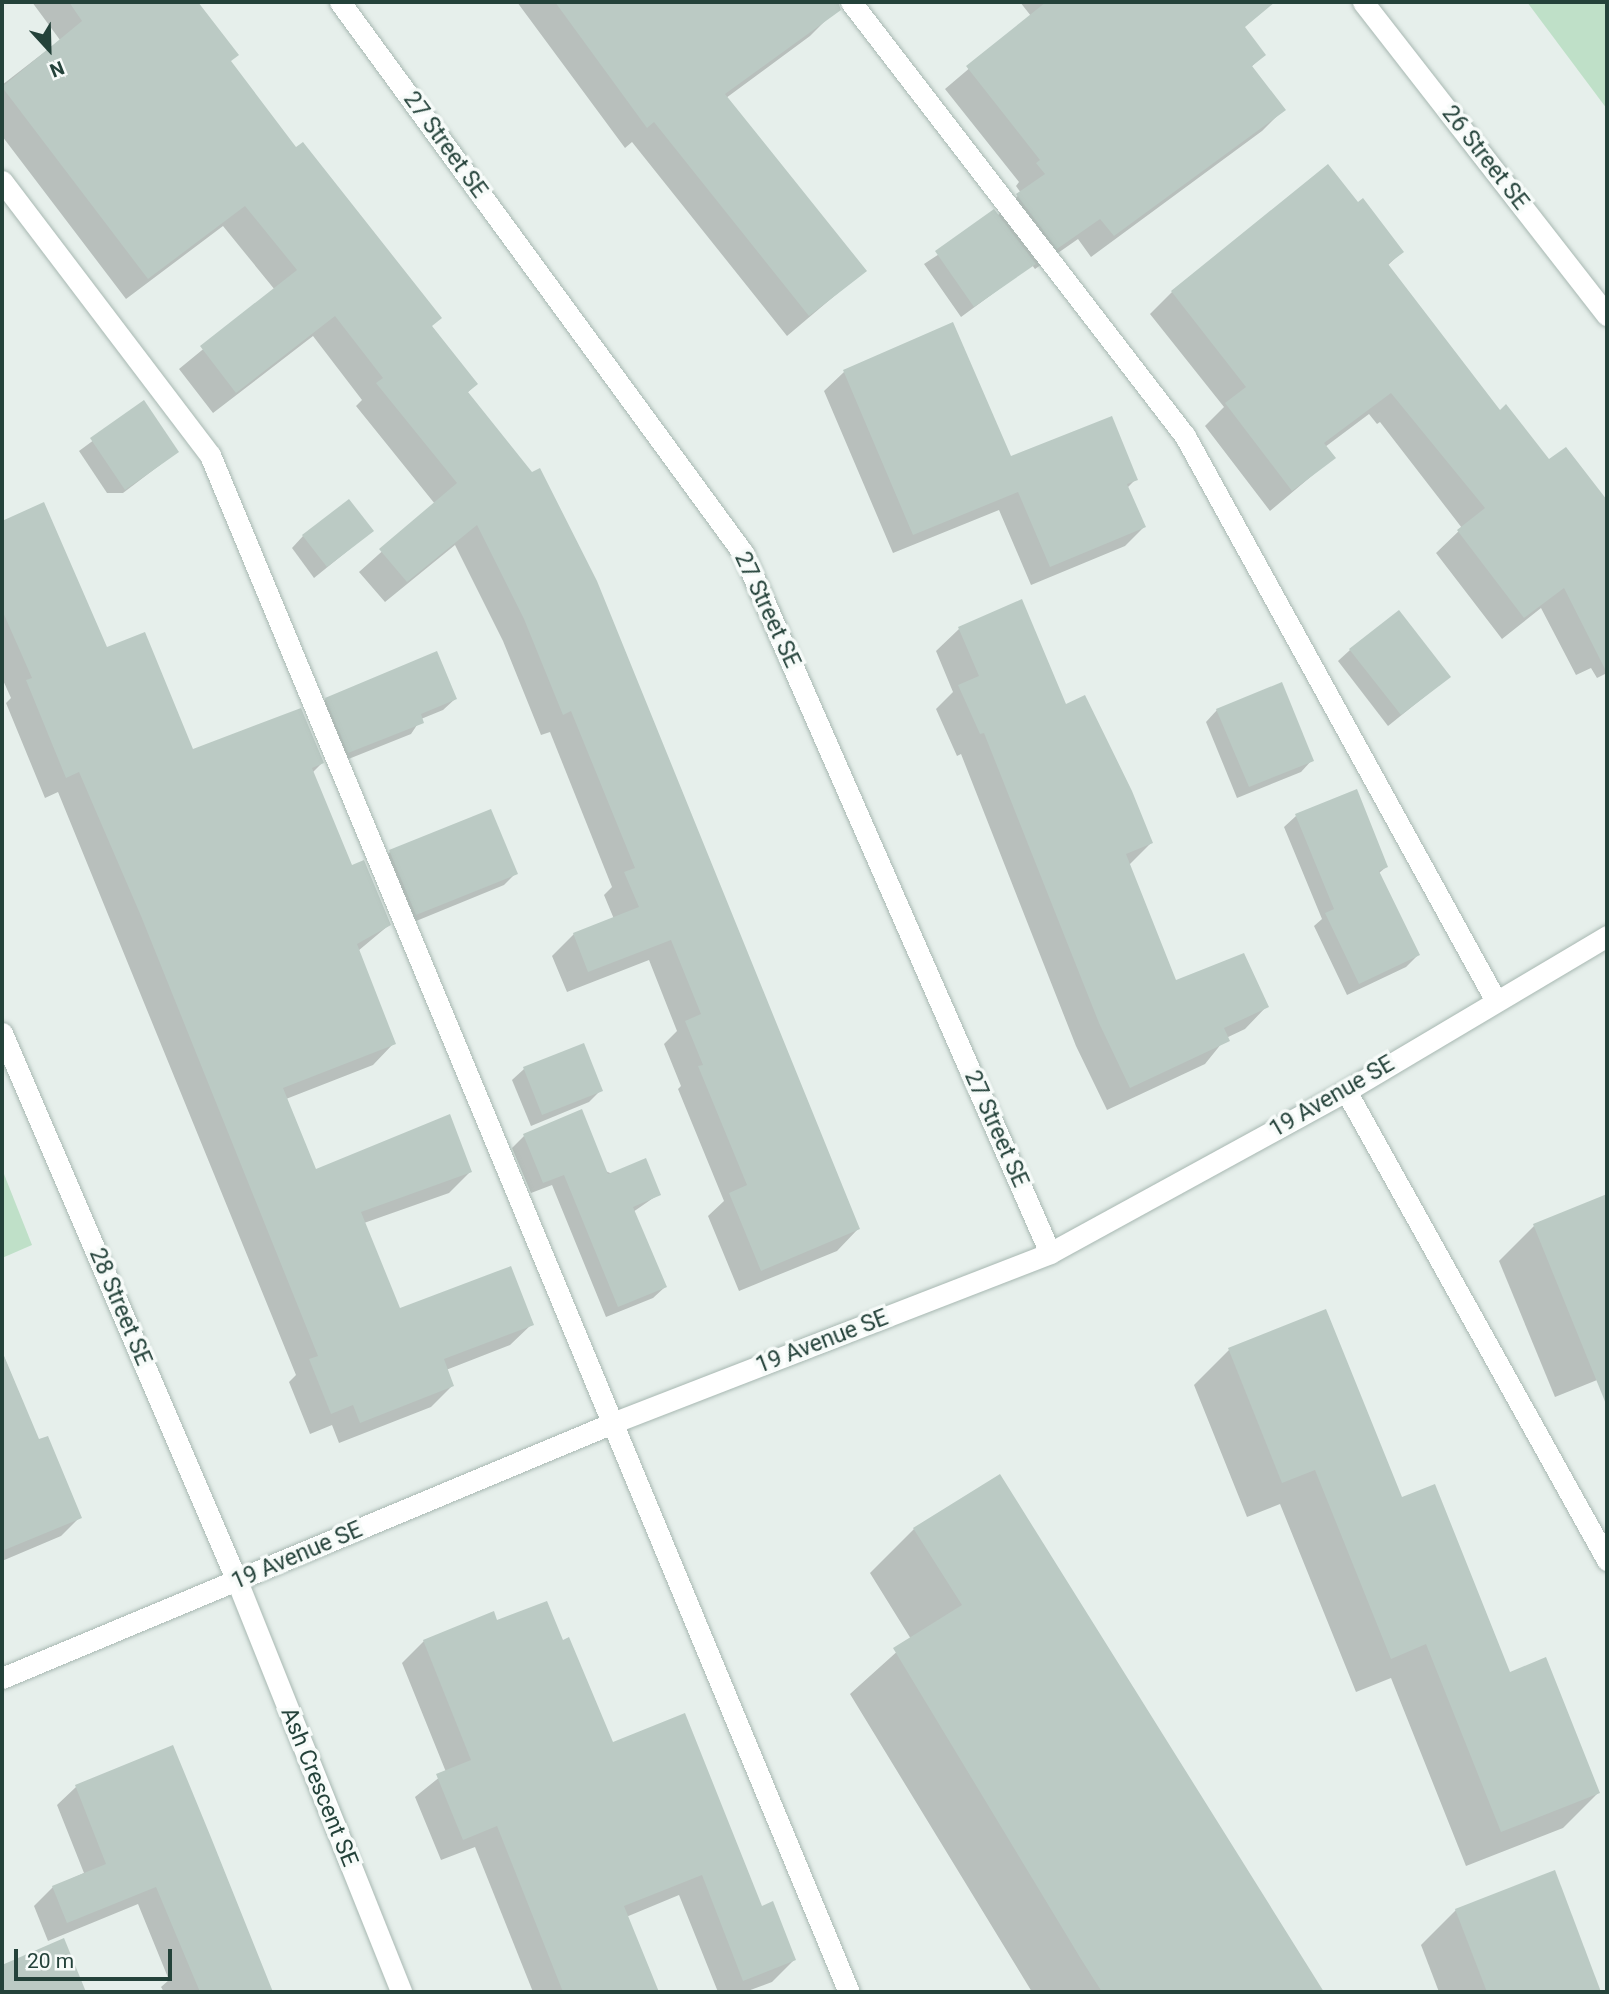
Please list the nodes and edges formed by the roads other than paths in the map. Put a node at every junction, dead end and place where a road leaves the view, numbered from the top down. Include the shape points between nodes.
1 (340, 2) edge
2 (851, 2) edge
3 (1363, 2) edge
4 (2, 181) edge
5 (1607, 315) edge
6 (1607, 936) edge
7 (1496, 1001) junction
8 (2, 1033) edge
9 (1346, 1091) junction
10 (1050, 1253) junction
11 (615, 1422) junction
12 (1607, 1560) edge
13 (237, 1581) junction
14 (2, 1678) edge
15 (401, 1992) edge
16 (849, 1992) edge

1 - 10 street, 27 Street SE via 743,553
2 - 7 street via 1185,436
3 - 5 street, 26 Street SE
4 - 11 street via 210,455
6 - 7 street, 19 Avenue SE
7 - 9 street, 19 Avenue SE
8 - 13 street, 28 Street SE
9 - 10 street, 19 Avenue SE
9 - 12 street
10 - 11 street, 19 Avenue SE
11 - 13 street, 19 Avenue SE
11 - 16 street
13 - 14 street, 19 Avenue SE
13 - 15 street, Ash Crescent SE

